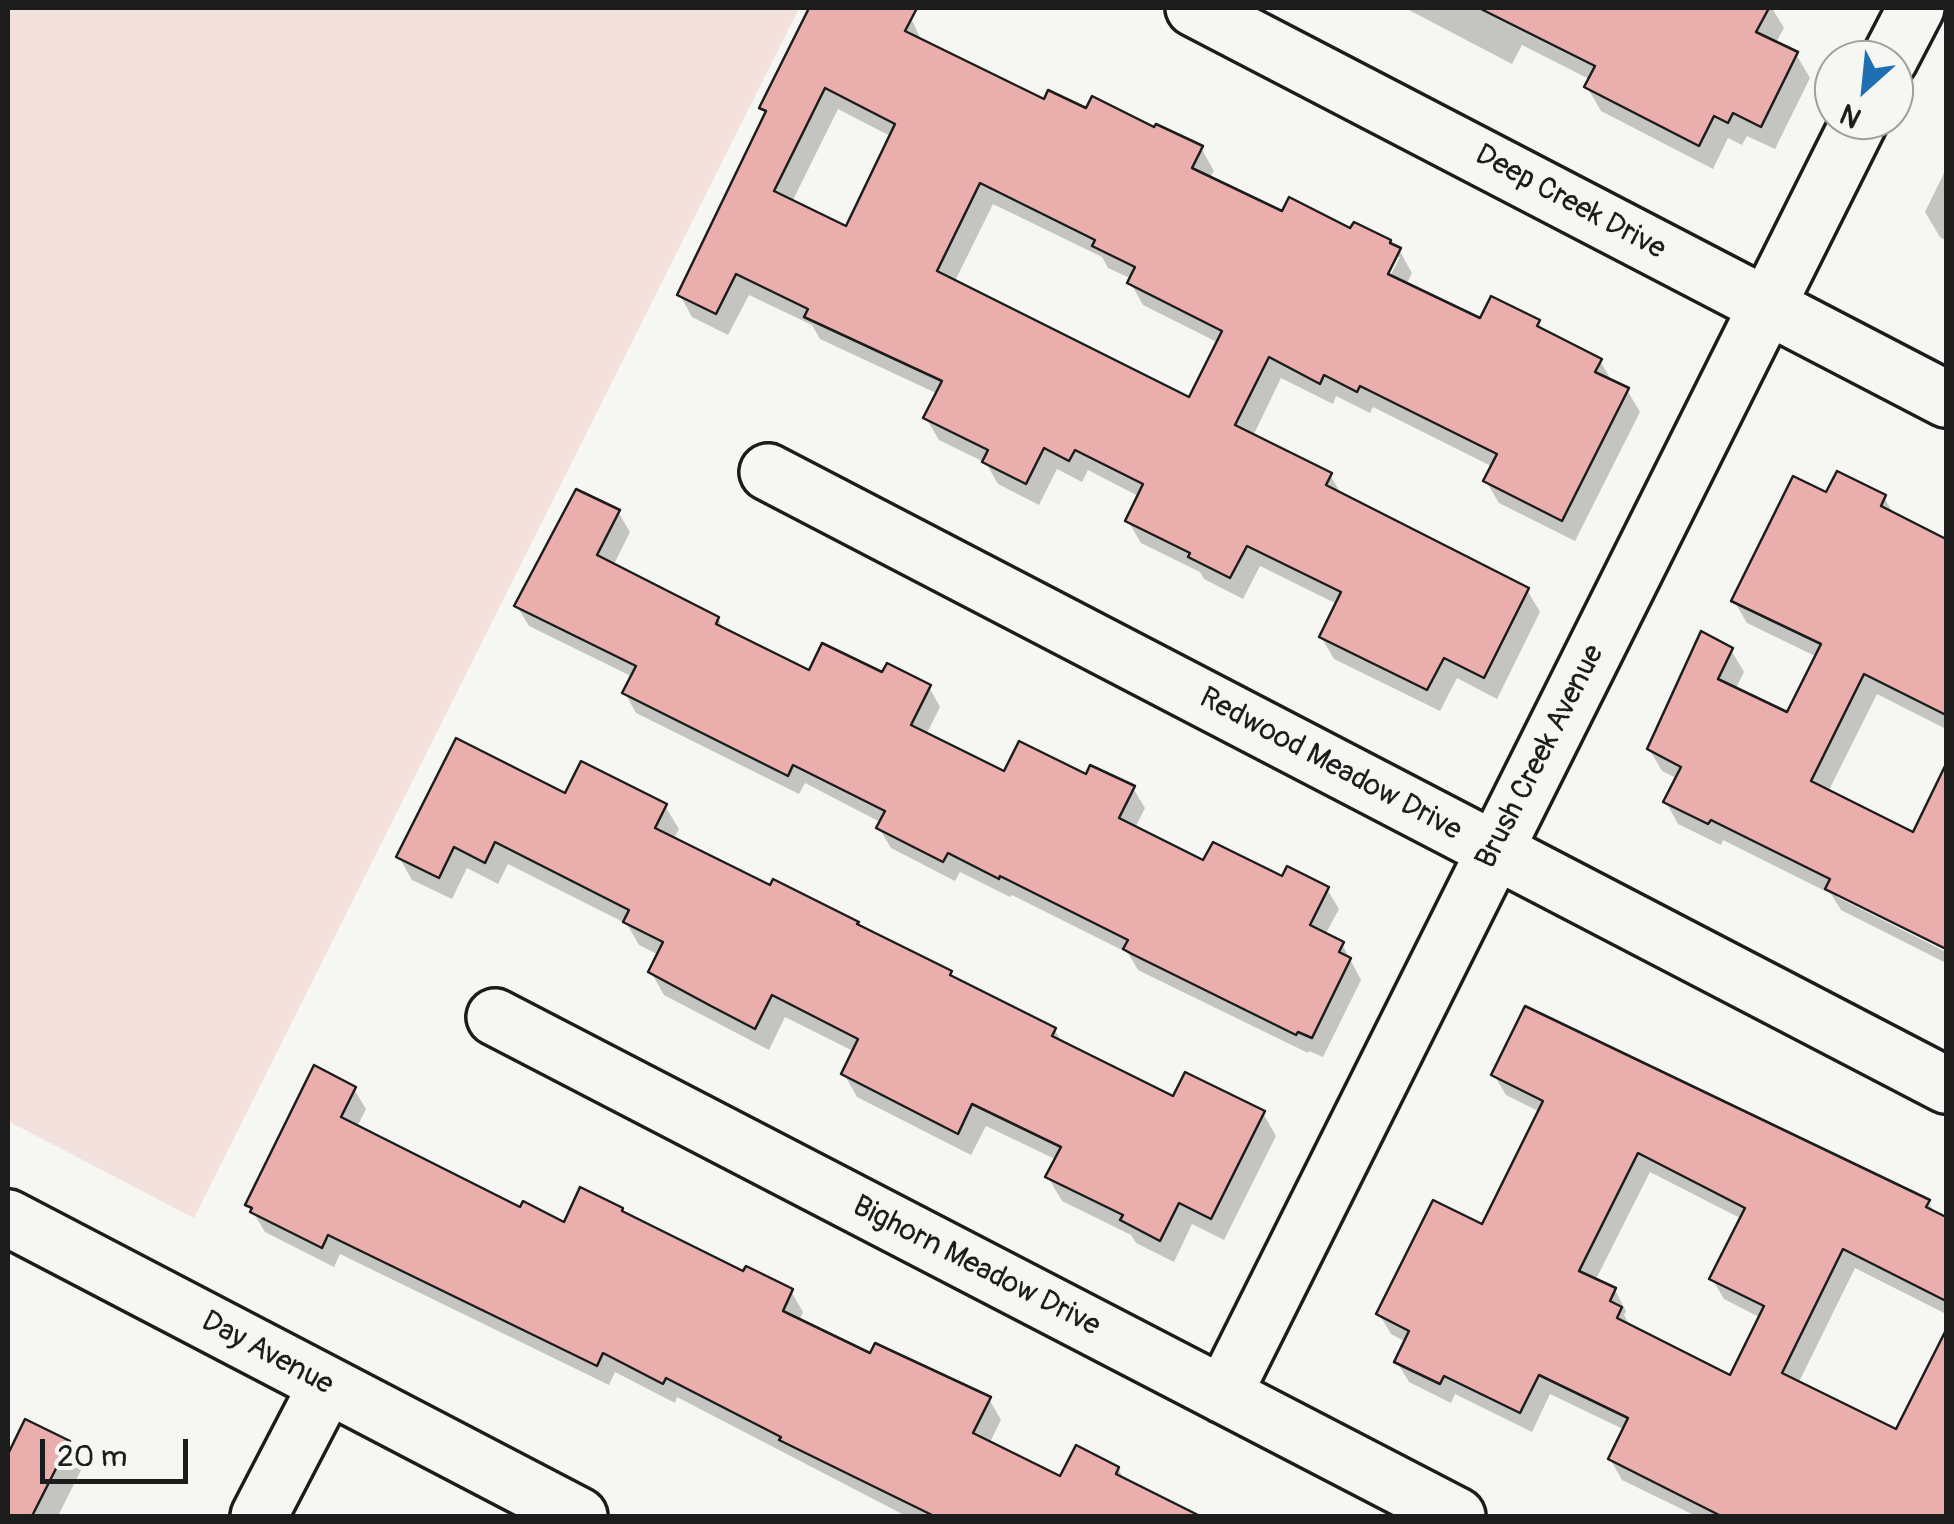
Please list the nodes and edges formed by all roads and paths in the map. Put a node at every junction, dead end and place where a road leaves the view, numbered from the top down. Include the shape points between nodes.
1 (1194, 8) edge
2 (1916, 8) edge
3 (1900, 40) edge
4 (1850, 140) edge
5 (1767, 306) junction
6 (1946, 399) edge
7 (768, 472) dead end
8 (1494, 851) junction
9 (494, 1016) dead end
10 (1946, 1086) edge
11 (8, 1218) edge
12 (327, 1385) junction
13 (1222, 1395) junction
14 (259, 1516) edge
15 (579, 1516) edge
16 (1457, 1516) edge

1 - 5 street, Deep Creek Drive
2 - 3 street
4 - 5 street, Brush Creek Avenue
5 - 6 street, Deep Creek Drive
5 - 8 street, Brush Creek Avenue
7 - 8 street, Redwood Meadow Drive
8 - 10 street, Redwood Meadow Drive
8 - 13 street, Brush Creek Avenue
9 - 13 street, Bighorn Meadow Drive
11 - 12 street, Day Avenue
12 - 14 street
12 - 15 street, Day Avenue
13 - 16 street, Bighorn Meadow Drive

